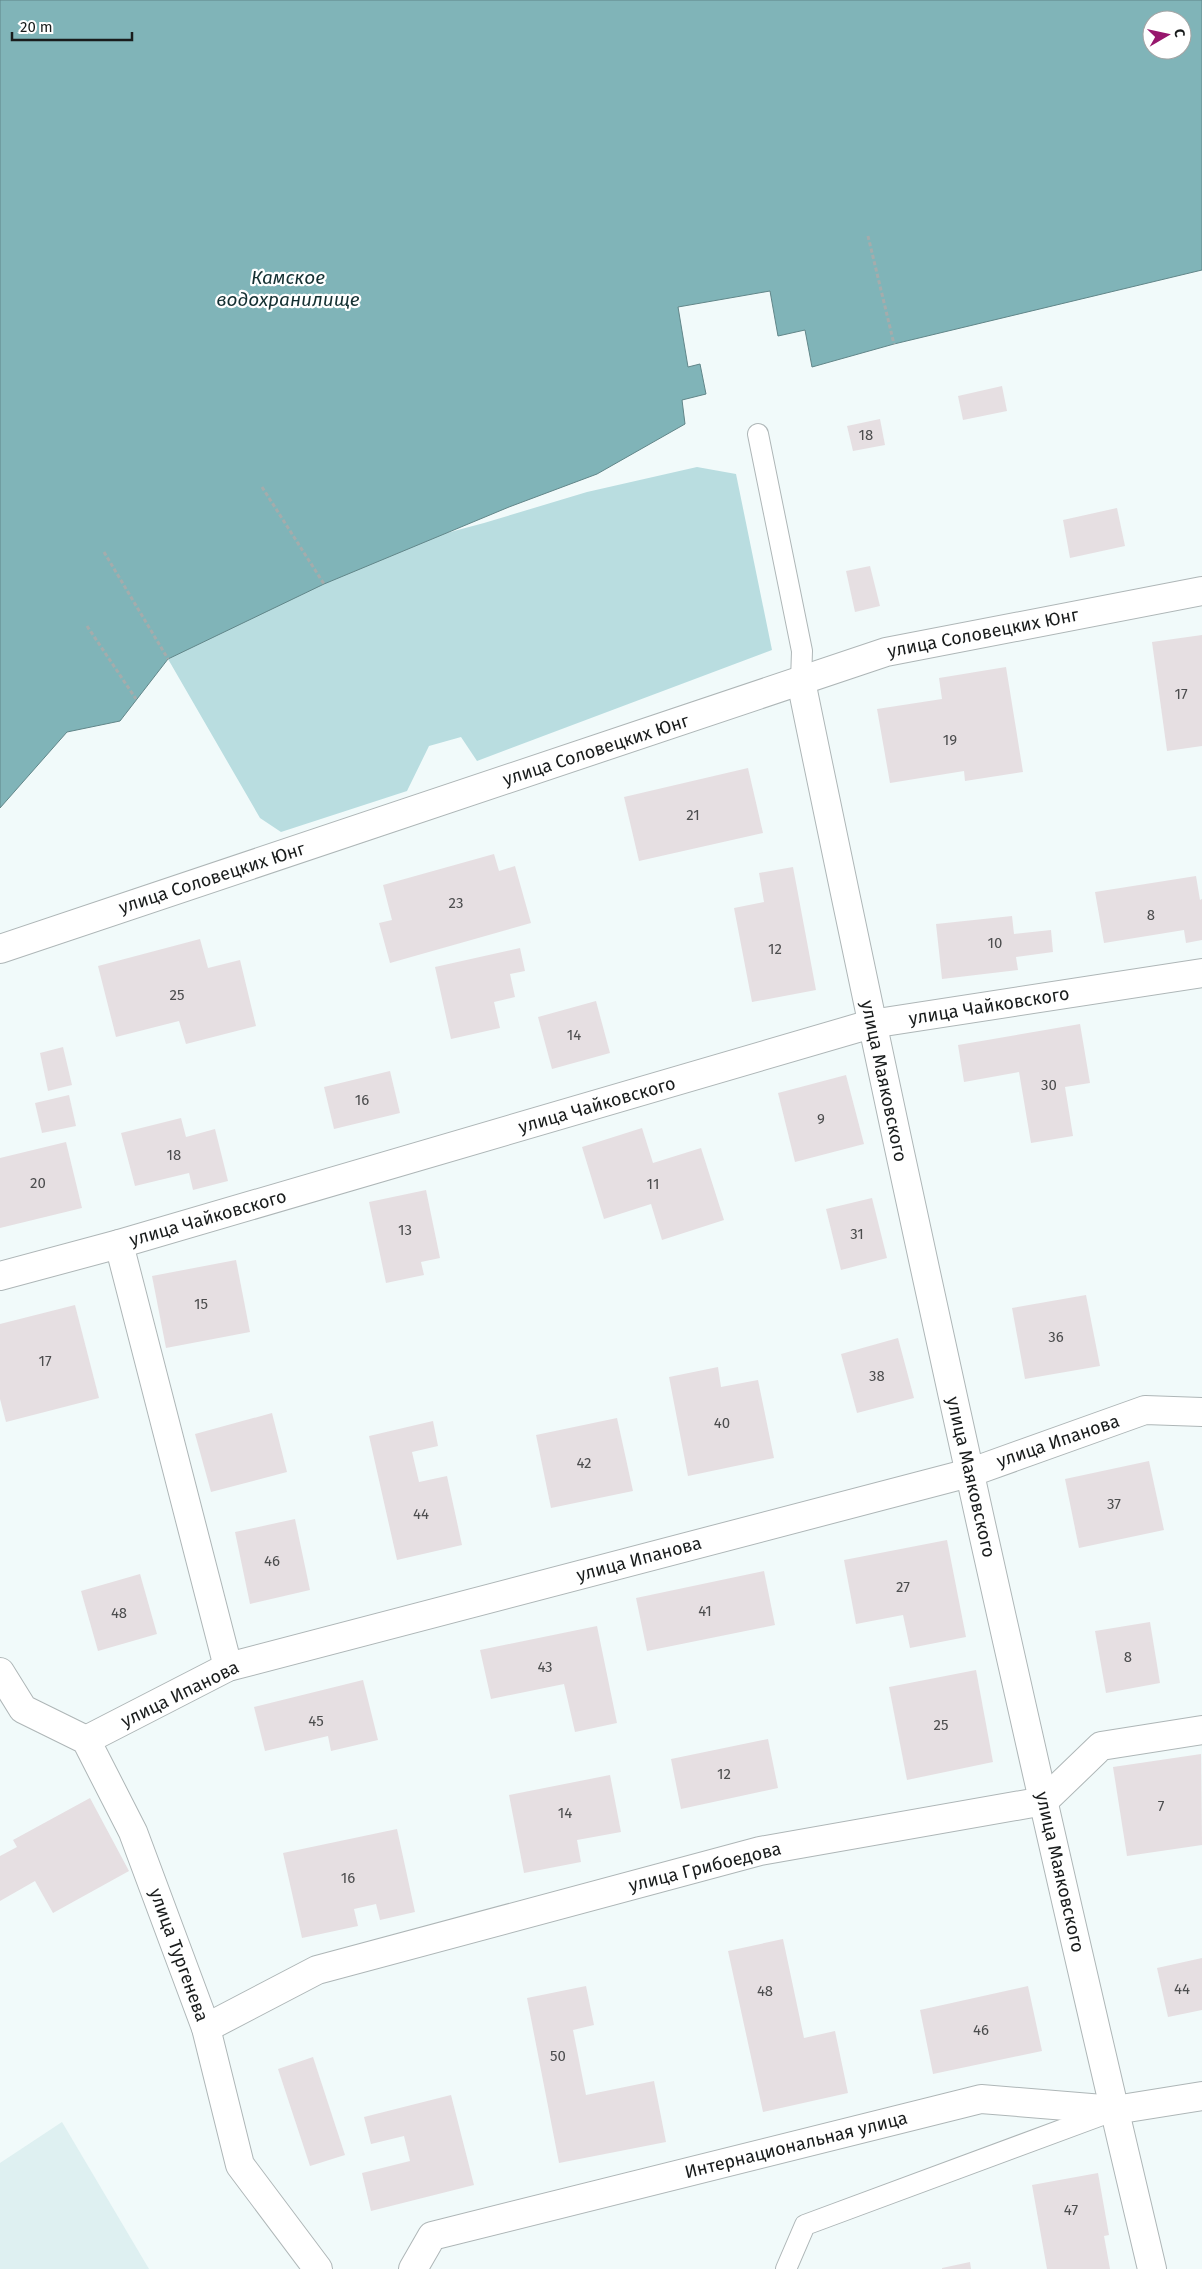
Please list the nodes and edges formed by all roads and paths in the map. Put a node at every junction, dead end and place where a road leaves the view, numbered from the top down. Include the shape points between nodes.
1 (868, 236) dead end
2 (894, 344) dead end
3 (758, 434) dead end
4 (262, 487) dead end
5 (104, 552) dead end
6 (324, 584) dead end
7 (1202, 591) edge
8 (87, 626) dead end
9 (168, 659) dead end
10 (802, 681) junction
11 (136, 699) dead end
12 (0, 949) edge
13 (1202, 973) edge
14 (871, 1024) junction
15 (119, 1244) junction
16 (0, 1276) edge
17 (1202, 1412) edge
18 (969, 1473) junction
19 (228, 1667) junction
20 (0, 1672) edge
21 (1202, 1730) edge
22 (86, 1740) junction
23 (1044, 1801) junction
24 (206, 2028) junction
25 (1202, 2096) edge
26 (1115, 2110) junction
27 (318, 2269) edge
28 (413, 2269) edge
29 (786, 2269) edge
30 (1152, 2269) edge

1 - 2 path
3 - 10 lane via 802,651
4 - 6 path
5 - 9 path
7 - 10 street, улица Соловецких Юнг via 886,652
8 - 11 path
10 - 12 street, улица Соловецких Юнг
10 - 14 street, улица Маяковского
13 - 14 street, улица Чайковского
14 - 15 street, улица Чайковского
14 - 18 street, улица Маяковского
15 - 16 street, улица Чайковского
15 - 19 street
17 - 18 street, улица Ипанова via 1145,1410
18 - 19 street, улица Ипанова
18 - 23 street, улица Маяковского
19 - 22 street, улица Ипанова
20 - 22 street via 23,1709
21 - 23 street via 1101,1746
22 - 24 street, улица Тургенева via 133,1832
23 - 24 street, улица Грибоедова via 760,1851 346,1962 317,1970
23 - 26 street, улица Маяковского
24 - 27 street, улица Тургенева via 240,2165
25 - 26 street, Интернациональная улица
26 - 28 street, Интернациональная улица via 982,2099 432,2236
26 - 29 lane via 805,2225
26 - 30 street, улица Маяковского

